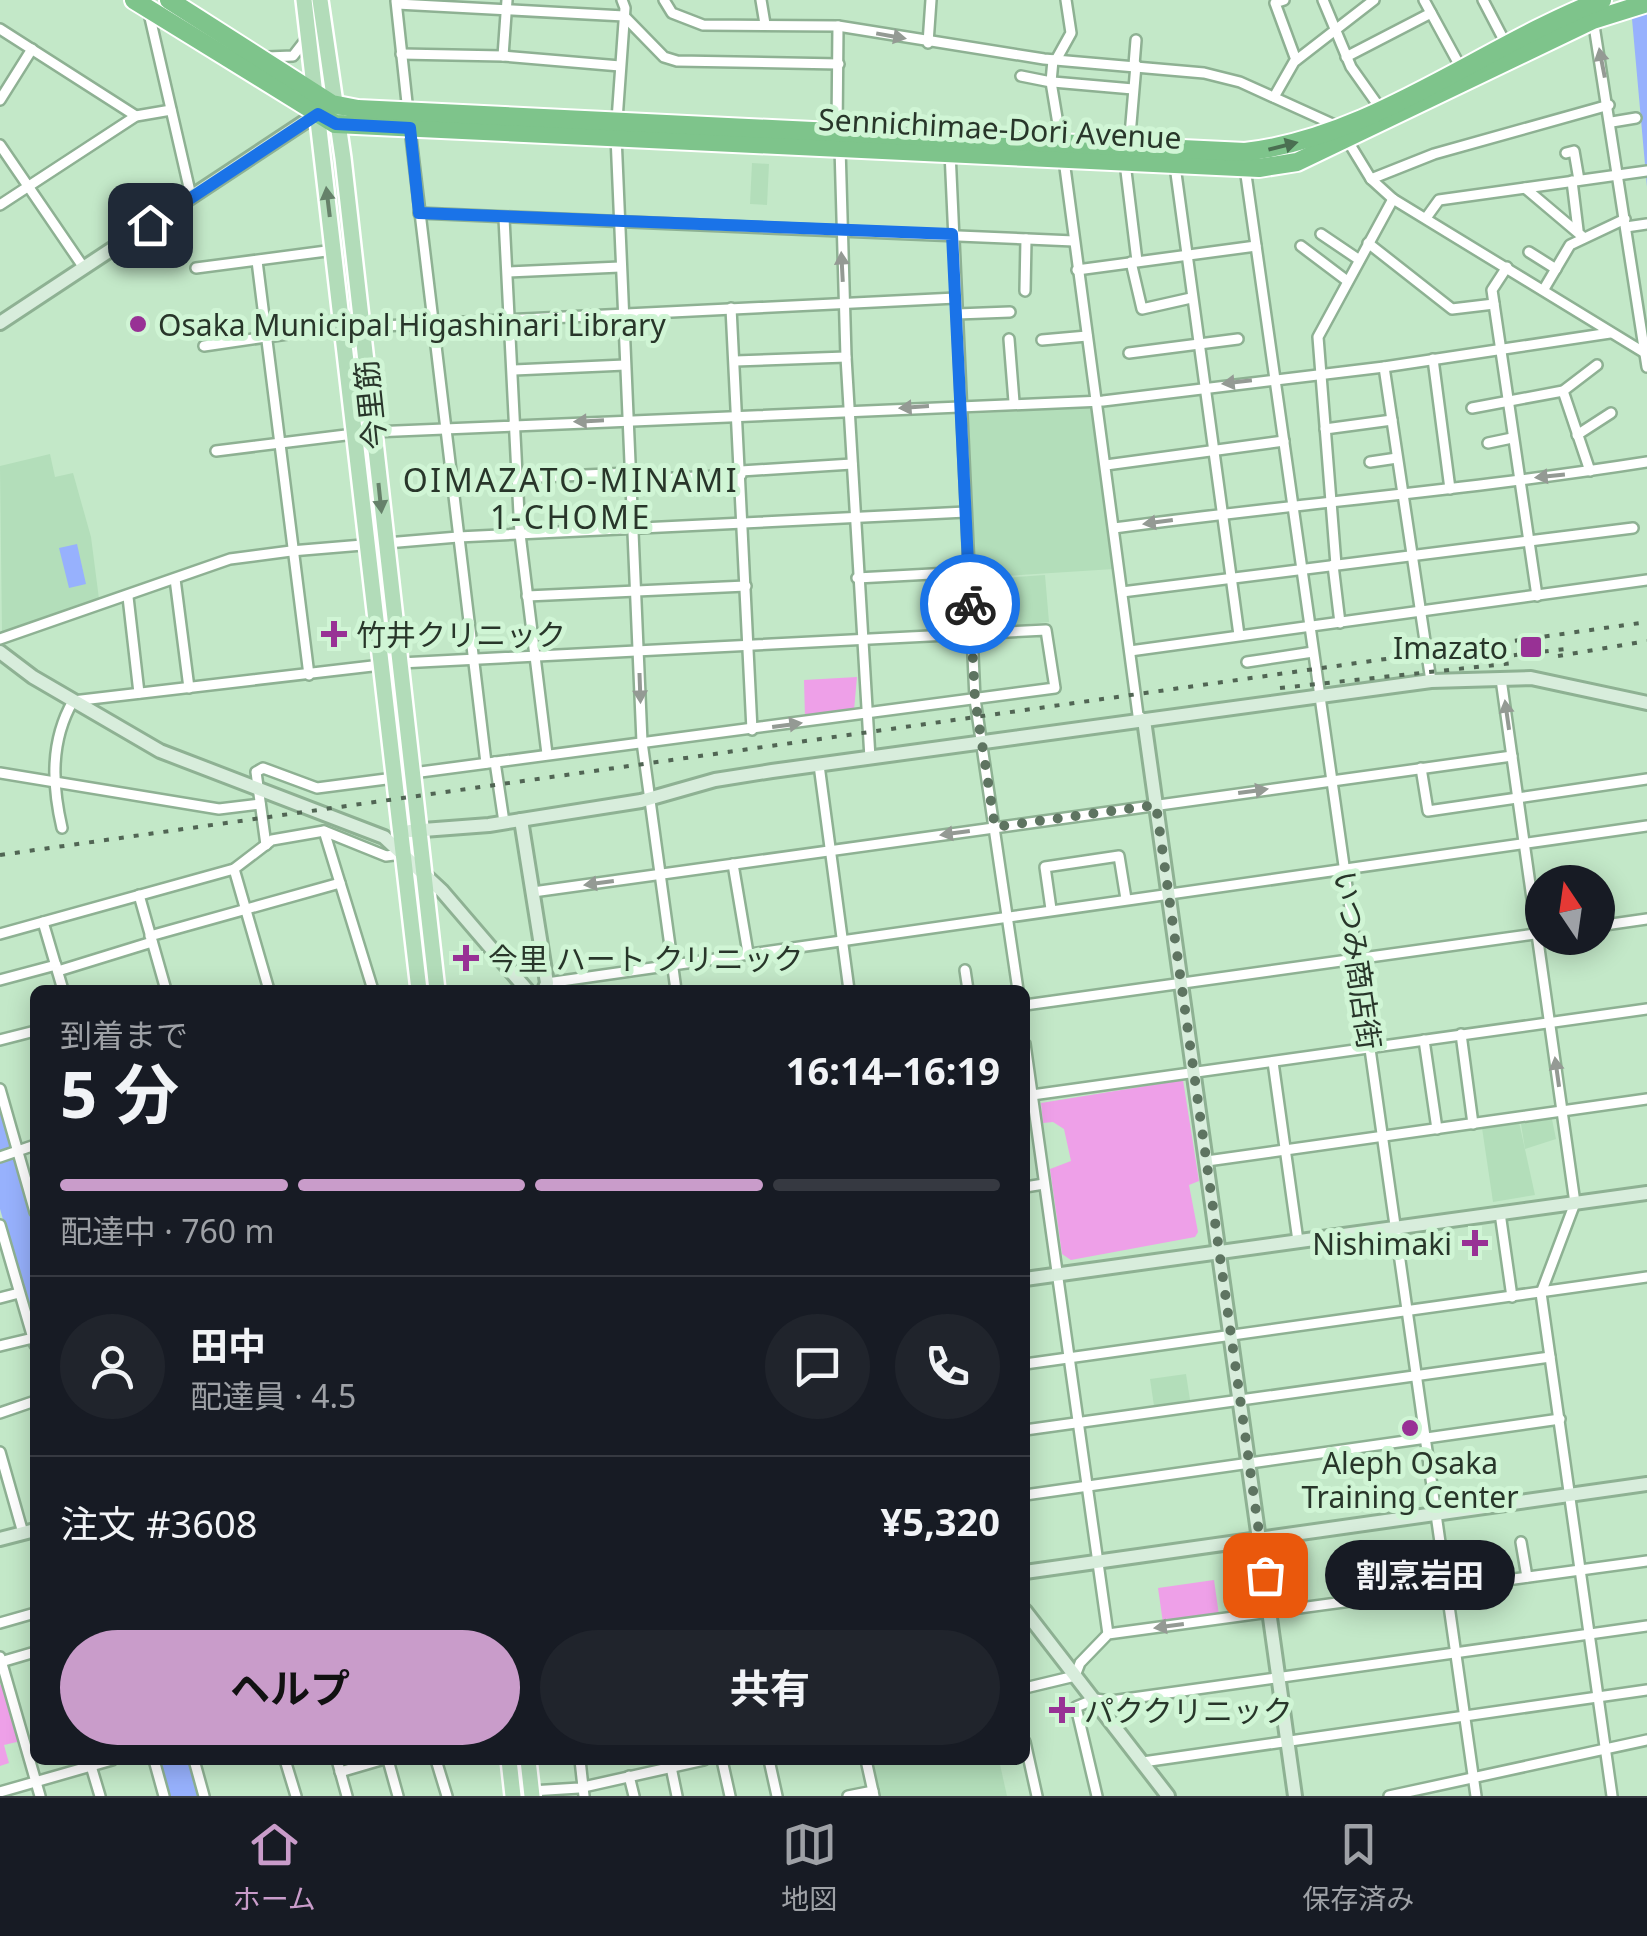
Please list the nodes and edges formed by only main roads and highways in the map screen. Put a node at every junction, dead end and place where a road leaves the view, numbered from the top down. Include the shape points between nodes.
1 (170, 0) edge
2 (304, 0) edge
3 (320, 0) edge
4 (1647, 3) edge
5 (141, 4) edge
6 (1594, 6) edge
7 (322, 104) junction
8 (409, 120) junction
9 (336, 124) junction
10 (1343, 134) junction
11 (838, 139) junction
12 (1062, 152) junction
13 (1127, 155) junction
14 (418, 985) edge
15 (437, 985) edge
16 (509, 1765) edge
17 (529, 1765) edge
18 (532, 1794) edge
19 (509, 1795) edge

1 - 7 highway
2 - 7 main road, 今里筋
3 - 7 main road, 今里筋
4 - 6 highway, Sennichimae-Dori Avenue
5 - 7 highway
6 - 10 highway, Sennichimae-Dori Avenue
6 - 10 highway, Sennichimae-Dori Avenue via 1380,108
7 - 8 highway, Sennichimae-Dori Avenue
7 - 9 highway, Sennichimae-Dori Avenue
14 -> 7 main road, 今里筋
8 - 9 highway, Sennichimae-Dori Avenue
8 - 11 highway, Sennichimae-Dori Avenue
9 -> 15 main road, 今里筋
13 -> 10 highway, Sennichimae-Dori Avenue via 1245,152
10 - 13 highway, Sennichimae-Dori Avenue via 1297,162 1245,168 1174,166
11 - 12 highway, Sennichimae-Dori Avenue
11 - 12 highway, Sennichimae-Dori Avenue via 950,152
12 - 13 highway, Sennichimae-Dori Avenue
16 - 19 main road
17 - 18 main road

